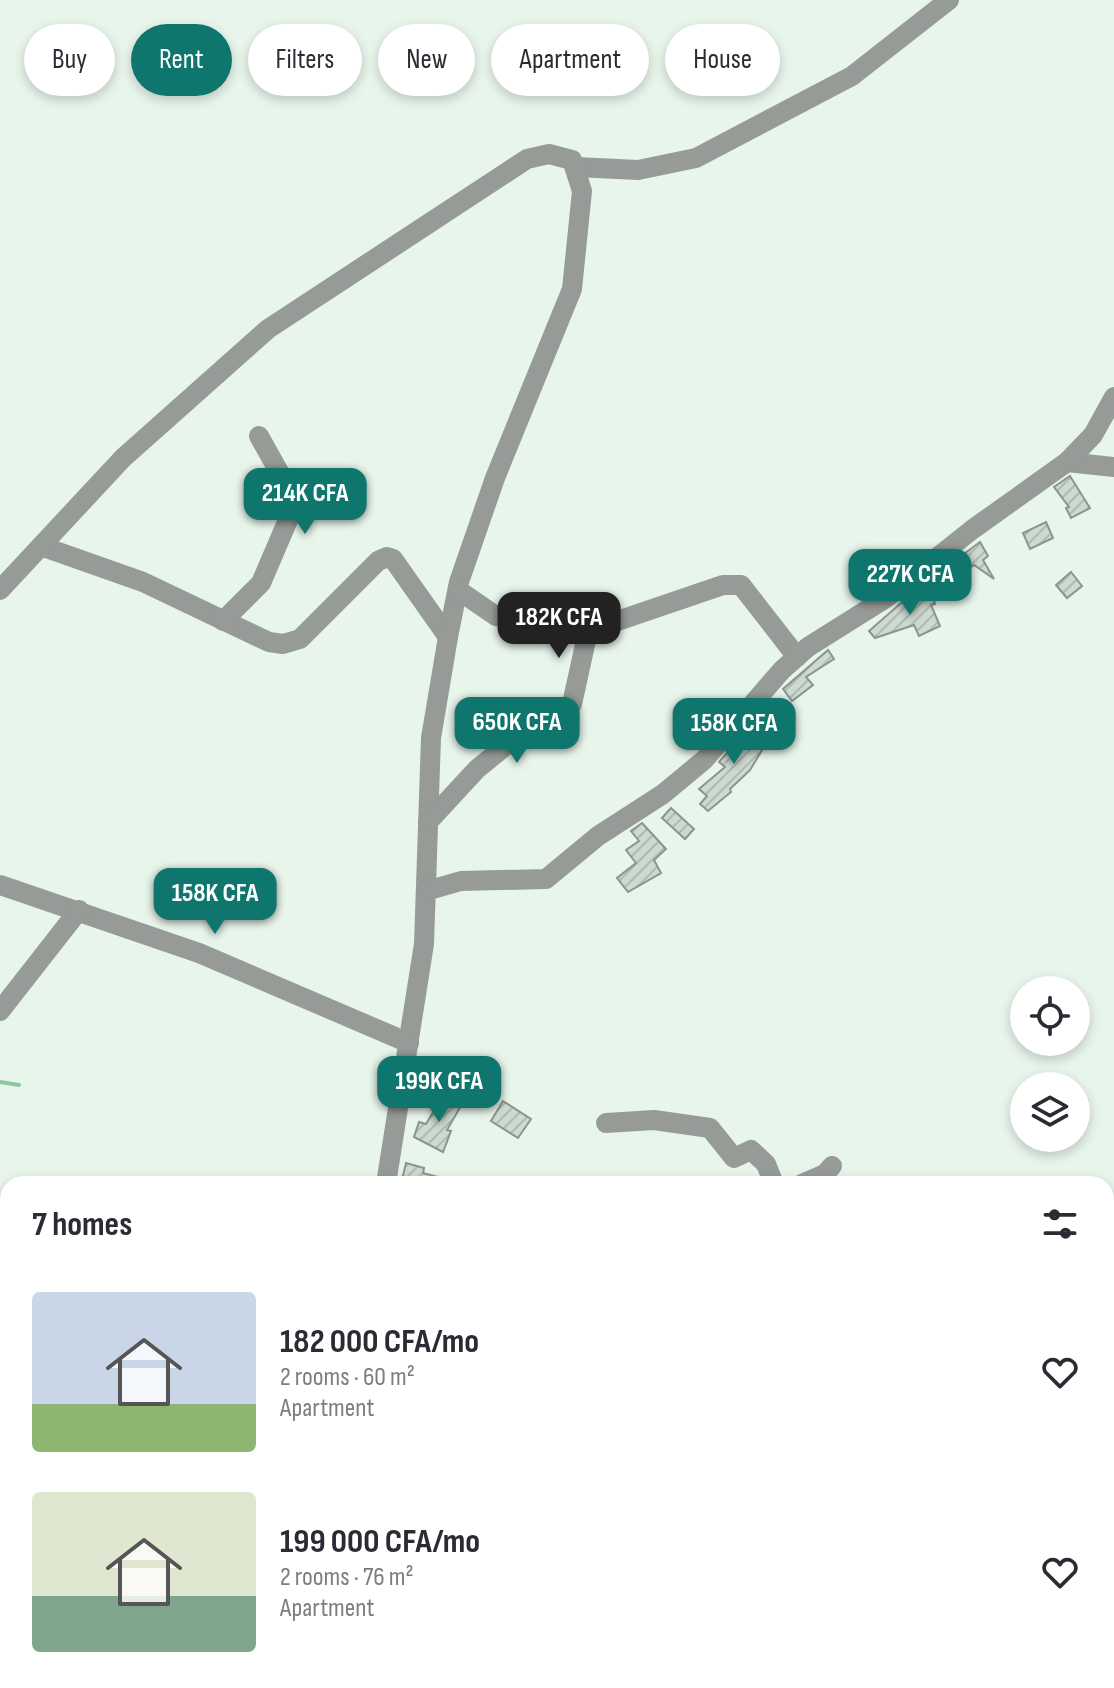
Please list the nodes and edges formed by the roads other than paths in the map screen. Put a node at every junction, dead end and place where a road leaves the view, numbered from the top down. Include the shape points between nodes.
1 (949, 0) edge
2 (576, 167) junction
3 (1114, 397) edge
4 (259, 436) dead end
5 (1067, 462) junction
6 (1114, 467) edge
7 (41, 546) junction
8 (0, 590) edge
9 (458, 590) junction
10 (223, 621) junction
11 (588, 631) junction
12 (448, 637) junction
13 (797, 657) junction
14 (428, 822) junction
15 (0, 885) edge
16 (426, 891) junction
17 (79, 910) junction
18 (0, 1011) edge
19 (409, 1043) junction
20 (606, 1123) dead end
21 (832, 1166) dead end
22 (387, 1176) edge
23 (771, 1176) edge
24 (820, 1176) edge

1 - 2 street via 852,76 696,158 638,170
2 - 7 street via 558,155 527,159 268,329 123,458
2 - 9 street via 582,191 572,289 495,478
3 - 5 street via 1093,435
4 - 10 street via 293,497 261,583
5 - 6 street
5 - 13 street via 886,598
7 - 8 street
7 - 10 street via 143,582
9 - 11 street via 496,616
9 - 12 street
10 - 12 street via 269,642 290,643 387,557
11 - 13 street via 732,583 748,590
11 - 14 street via 572,704 526,729 477,769
12 - 14 street via 431,738
13 - 16 street via 704,760 546,879 461,881
14 - 16 street
15 - 17 street
16 - 19 street
17 - 18 street
17 - 19 street via 199,953
19 - 22 street
20 - 23 street via 654,1120 710,1128 734,1158 751,1150
21 - 24 street

